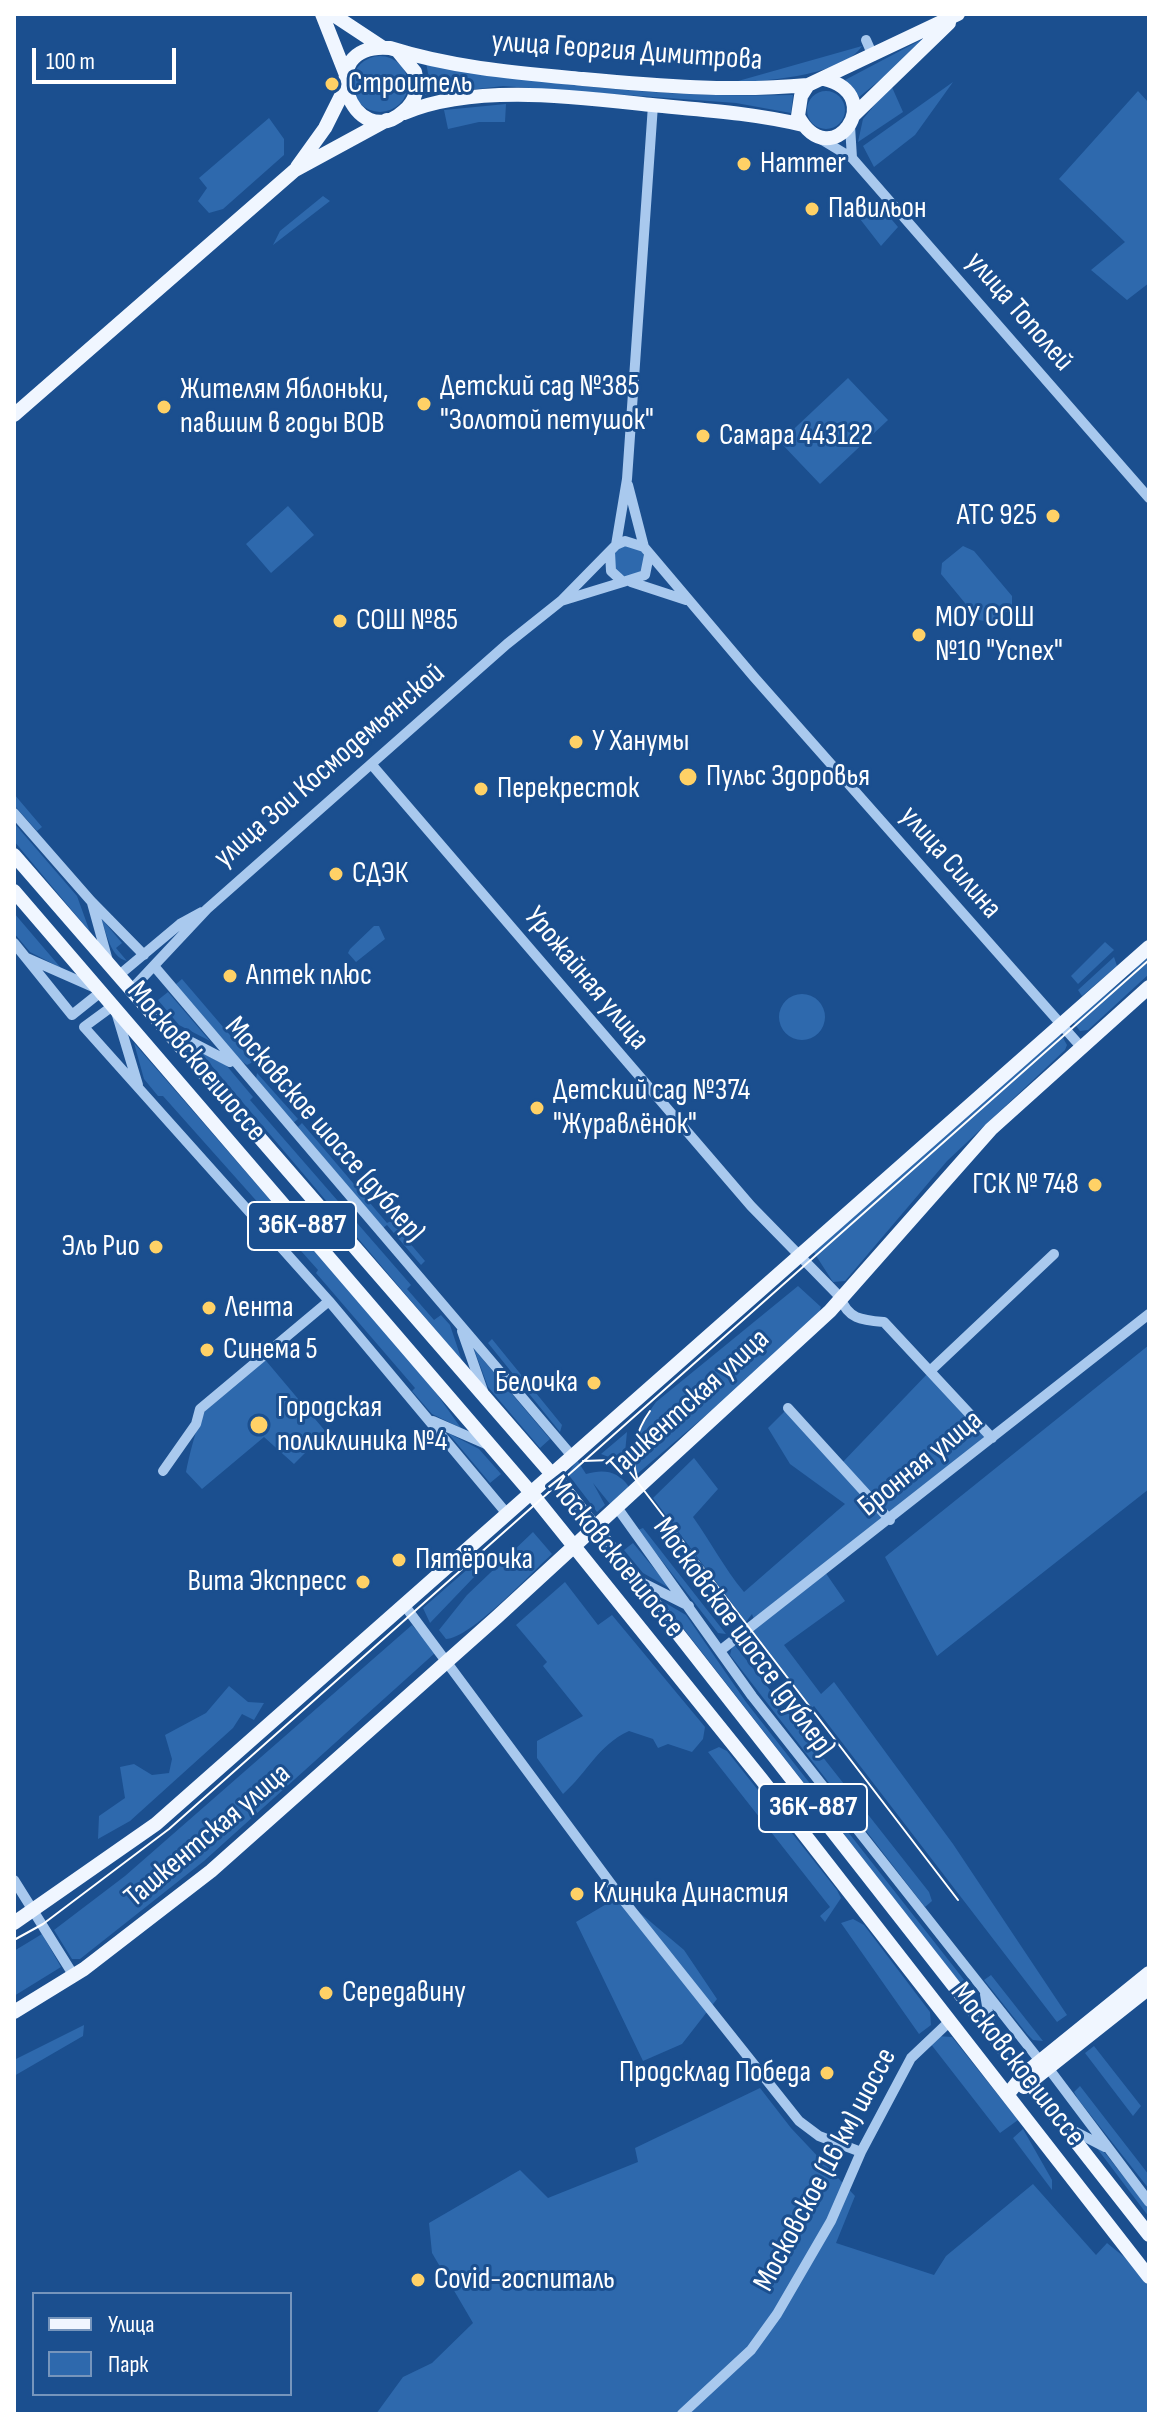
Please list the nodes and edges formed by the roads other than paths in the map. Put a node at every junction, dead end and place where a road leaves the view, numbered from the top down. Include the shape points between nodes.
1 (322, 14) edge
2 (332, 14) edge
3 (958, 14) edge
4 (866, 40) dead end
5 (389, 49) junction
6 (873, 56) junction
7 (824, 79) junction
8 (345, 82) junction
9 (808, 85) junction
10 (653, 105) junction
11 (394, 118) junction
12 (852, 120) junction
13 (803, 125) junction
14 (816, 137) junction
15 (852, 158) junction
16 (295, 170) junction
17 (14, 415) edge
18 (627, 479) junction
19 (1149, 498) edge
20 (613, 548) junction
21 (646, 551) junction
22 (627, 582) junction
23 (561, 601) junction
24 (688, 601) junction
25 (372, 765) junction
26 (14, 813) edge
27 (14, 855) edge
28 (14, 891) edge
29 (91, 901) junction
30 (207, 909) junction
31 (14, 943) edge
32 (1149, 947) edge
33 (144, 955) junction
34 (27, 958) junction
35 (154, 966) junction
36 (114, 970) junction
37 (1149, 987) edge
38 (131, 990) junction
39 (102, 991) junction
40 (114, 1005) junction
41 (1061, 1024) junction
42 (163, 1027) junction
43 (1082, 1048) junction
44 (236, 1065) junction
45 (138, 1085) junction
46 (1054, 1254) dead end
47 (800, 1257) junction
48 (840, 1297) junction
49 (329, 1301) junction
50 (1149, 1314) edge
51 (460, 1325) junction
52 (930, 1371) junction
53 (485, 1398) junction
54 (788, 1408) dead end
55 (431, 1420) junction
56 (992, 1438) junction
57 (491, 1447) junction
58 (572, 1456) junction
59 (163, 1471) dead end
60 (553, 1475) junction
61 (532, 1494) junction
62 (616, 1506) junction
63 (508, 1515) junction
64 (890, 1520) junction
65 (594, 1527) junction
66 (574, 1546) junction
67 (635, 1580) junction
68 (405, 1606) junction
69 (691, 1607) junction
70 (721, 1650) junction
71 (448, 1661) junction
72 (14, 1880) edge
73 (34, 1910) junction
74 (14, 1923) edge
75 (1149, 1973) edge
76 (74, 1976) junction
77 (1149, 1988) edge
78 (984, 1994) junction
79 (14, 2012) edge
80 (950, 2021) junction
81 (992, 2036) junction
82 (1044, 2065) junction
83 (1026, 2079) junction
84 (1008, 2094) junction
85 (1065, 2127) junction
86 (1107, 2148) junction
87 (861, 2152) junction
88 (1149, 2202) edge
89 (1149, 2235) edge
90 (1149, 2277) edge
91 (682, 2414) edge

1 - 8 main road
2 - 5 main road
3 - 6 main road
3 - 12 main road
4 - 6 street
5 - 8 main road via 359,55
5 - 9 main road, улица Георгия Димитрова via 488,71 637,84 737,90
5 - 11 main road via 410,61 417,86 411,104
6 - 7 main road
7 - 9 main road
7 - 12 main road via 850,94
8 - 11 main road via 349,102 359,113
8 - 16 main road, улица Георгия Димитрова via 325,128
9 - 13 main road via 798,107
10 - 11 main road, улица Георгия Димитрова via 490,97 425,106
10 - 13 main road, улица Георгия Димитрова via 731,110
10 - 18 street
11 - 16 main road, улица Георгия Димитрова
12 - 14 main road via 834,137
12 - 15 street
13 - 14 main road
14 - 15 street, улица Тополей
15 - 19 street, улица Тополей
16 - 17 main road, улица Георгия Димитрова
18 - 20 street
18 - 21 street
20 - 21 street via 636,542
20 - 22 street via 611,571
20 - 23 street, улица Зои Космодемьянской
21 - 22 street via 645,575
21 - 24 street, улица Силина
22 - 23 street, улица Зои Космодемьянской
22 - 24 street
23 - 25 street, улица Зои Космодемьянской
24 - 41 street, улица Силина
25 - 30 street, улица Зои Космодемьянской
25 - 47 street, Урожайная улица
26 - 29 street
27 - 36 main road, Московское шоссе / 36К-887
28 - 39 main road, Московское шоссе / 36К-887
29 - 33 street
29 - 36 street
30 - 33 street, улица Зои Космодемьянской
30 - 35 street, улица Зои Космодемьянской
31 - 34 street
32 - 41 main road, Ташкентская улица
33 - 36 street, улица Зои Космодемьянской
34 - 39 street
34 - 39 street, улица Зои Космодемьянской via 72,1015
35 - 38 street, улица Зои Космодемьянской
35 - 44 street, Московское шоссе (дублер)
36 - 38 main road, Московское шоссе / 36К-887
36 - 39 main road, улица Зои Космодемьянской
37 - 43 main road, Ташкентская улица
38 - 40 main road, улица Зои Космодемьянской
38 - 42 main road, Московское шоссе / 36К-887
39 - 40 main road, Московское шоссе / 36К-887
40 - 45 street
40 - 45 street, улица Зои Космодемьянской via 84,1027
40 - 57 main road, Московское шоссе / 36К-887
41 - 43 street, улица Силина
41 - 47 main road, Ташкентская улица
42 - 44 street
42 - 53 main road, Московское шоссе / 36К-887
43 - 48 main road, Ташкентская улица via 991,1129
44 - 51 street, Московское шоссе (дублер)
45 - 49 street
46 - 52 street
47 - 48 street, Урожайная улица
47 - 58 main road, Ташкентская улица
48 - 52 street via 846,1312 857,1319 884,1322
48 - 62 main road, Ташкентская улица via 726,1409
49 - 55 street
49 - 59 street via 200,1409 196,1424
50 - 56 street, Бронная улица
51 - 53 street, Московское шоссе (дублер)
51 - 58 street, Московское шоссе (дублер)
52 - 56 street
53 - 60 main road, Московское шоссе / 36К-887
54 - 64 street
55 - 57 street
55 - 63 street
56 - 64 street, Бронная улица
57 - 61 main road, Московское шоссе / 36К-887
58 - 60 main road, Ташкентская улица
60 - 61 main road, Ташкентская улица
60 - 65 main road, Московское шоссе / 36К-887
61 - 63 main road, Ташкентская улица
61 - 66 main road, Московское шоссе / 36К-887
62 - 65 main road, Ташкентская улица
62 - 69 street, Московское шоссе (дублер)
63 - 68 main road, Ташкентская улица
64 - 70 street, Бронная улица
65 - 66 main road, Ташкентская улица
65 - 67 main road, Московское шоссе / 36К-887
66 - 71 main road, Ташкентская улица
66 - 80 main road, Московское шоссе / 36К-887
67 - 69 street
67 - 81 main road, Московское шоссе / 36К-887
68 - 71 street
68 - 73 main road, Ташкентская улица via 156,1824
69 - 70 street, Московское шоссе (дублер)
70 - 78 street, Московское шоссе (дублер)
71 - 76 main road, Ташкентская улица via 211,1871
71 - 87 street via 620,1896 799,2121 819,2136
72 - 73 street
73 - 74 main road, Ташкентская улица
73 - 76 street
75 - 82 main road
76 - 79 main road, Ташкентская улица
77 - 82 main road
78 - 81 street
78 - 82 street, Московское шоссе (дублер)
80 - 84 main road, Московское шоссе / 36К-887
80 - 87 street, Московское (16 км) шоссе via 911,2058
81 - 83 main road, Московское шоссе / 36К-887
82 - 83 main road
82 - 86 street, Московское шоссе (дублер)
83 - 84 main road
83 - 85 main road, Московское шоссе / 36К-887
84 - 90 main road, Московское шоссе / 36К-887
85 - 86 street
85 - 89 main road, Московское шоссе / 36К-887
86 - 88 street, Московское шоссе (дублер)
87 - 91 street, Московское (16 км) шоссе via 831,2221 777,2314 751,2350

